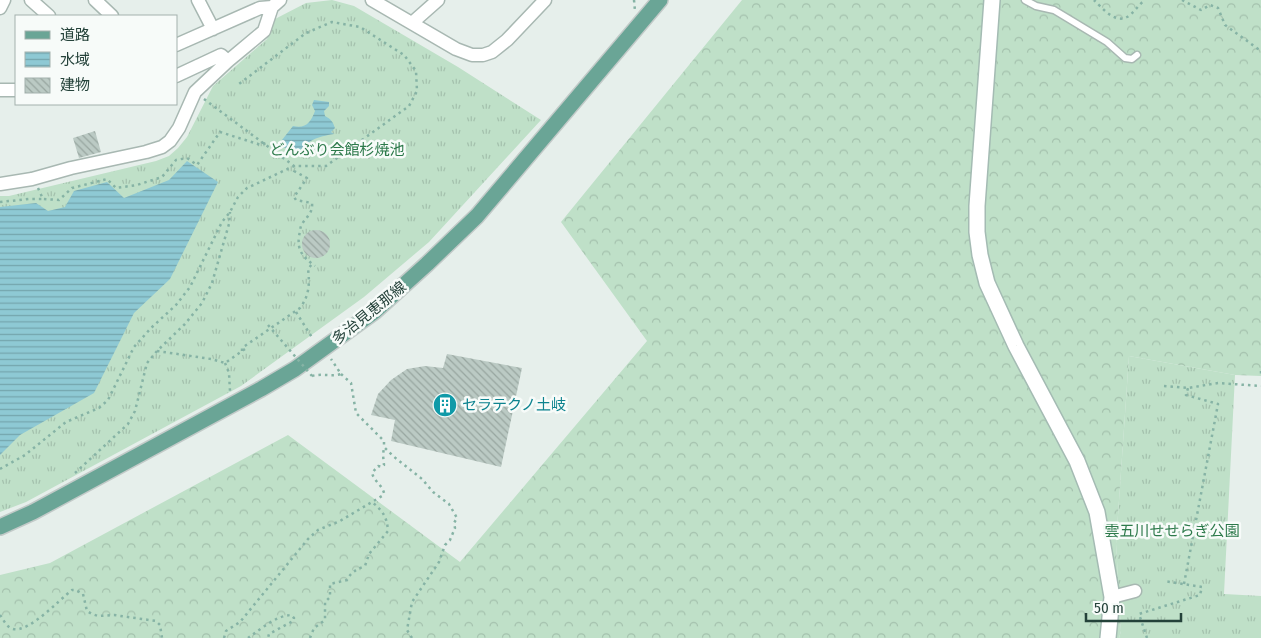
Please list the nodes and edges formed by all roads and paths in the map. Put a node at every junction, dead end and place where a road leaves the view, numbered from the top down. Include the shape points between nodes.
1 (4, 0) edge
2 (31, 0) edge
3 (95, 0) edge
4 (198, 0) edge
5 (372, 0) edge
6 (438, 0) edge
7 (546, 0) edge
8 (634, 0) edge
9 (660, 0) edge
10 (992, 0) edge
11 (1024, 0) edge
12 (1094, 0) edge
13 (1145, 0) edge
14 (1182, 0) edge
15 (276, 3) edge
16 (0, 8) edge
17 (636, 14) dead end
18 (47, 15) edge
19 (111, 15) edge
20 (412, 23) junction
21 (213, 29) junction
22 (178, 44) edge
23 (1261, 51) edge
24 (1137, 55) dead end
25 (228, 61) junction
26 (178, 75) edge
27 (239, 84) dead end
28 (0, 90) edge
29 (15, 90) edge
30 (194, 92) junction
31 (266, 143) junction
32 (294, 166) junction
33 (32, 178) junction
34 (0, 184) edge
35 (43, 199) junction
36 (0, 202) edge
37 (230, 212) junction
38 (296, 311) junction
39 (268, 326) dead end
40 (314, 340) dead end
41 (157, 351) junction
42 (331, 359) dead end
43 (225, 363) junction
44 (341, 374) junction
45 (1164, 386) dead end
46 (1261, 386) edge
47 (1188, 388) junction
48 (232, 395) dead end
49 (384, 447) junction
50 (0, 469) edge
51 (74, 480) dead end
52 (372, 502) junction
53 (0, 528) edge
54 (1164, 581) dead end
55 (1184, 584) junction
56 (1135, 590) dead end
57 (1112, 597) junction
58 (0, 615) edge
59 (162, 638) edge
60 (224, 638) edge
61 (248, 638) edge
62 (268, 638) edge
63 (310, 638) edge
64 (412, 638) edge
65 (1108, 638) edge
66 (1148, 638) edge

1 - 16 street
2 - 18 street
3 - 19 street
4 - 21 street
5 - 20 street
6 - 20 street
7 - 20 street via 507,40 483,55 456,49
8 - 17 path
9 - 53 main road, 多治見恵那線 via 477,216 374,312 295,369 261,389
10 - 57 street via 977,206 980,255 987,283 1077,461 1097,512
11 - 24 lane via 1054,10 1107,42 1125,58 1132,59
12 - 13 path via 1111,16 1120,18 1128,17
14 - 23 path via 1201,10 1210,5 1218,8 1225,25
15 - 21 street
15 - 25 street via 264,31
21 - 22 street
25 - 26 street via 221,55
25 - 30 street
27 - 32 path via 306,33 332,22 360,26 404,55 416,71 417,91 410,106 326,166
28 - 29 street
30 - 31 path
30 - 33 street via 179,128 162,147
31 - 32 path
31 - 35 path via 261,146 220,132 197,165 187,158 176,160 162,177 137,185 116,188 107,179 72,188 59,200
32 - 37 path via 246,188
32 - 38 path via 294,171 307,178 294,197 312,203 310,216 300,226 299,250 314,265 308,269 310,280 305,302
33 - 34 street
33 - 35 path
35 - 36 path
37 - 41 path via 212,283 202,303
37 - 50 path via 190,287 134,347 108,400 99,408 66,422 25,455
38 - 40 path
38 - 43 path
39 - 44 path, bridge via 312,376
41 - 43 path
41 - 51 path via 147,363 135,411 128,424 75,473
42 - 44 path
43 - 48 path
44 - 49 path via 351,383 356,413 384,441
45 - 47 path
46 - 47 path via 1218,383
47 - 55 path via 1186,395 1218,404
49 - 52 path via 384,465 374,468 372,473 384,493
49 - 64 path via 449,504 457,518 439,562 412,602 407,630
52 - 60 path via 308,538 240,622 226,631
52 - 63 path via 387,519 388,531 368,554 365,566 347,580 330,584 325,620 314,628
54 - 55 path
55 - 66 path via 1202,587 1200,594 1139,614
56 - 57 street
57 - 65 street
58 - 59 path via 7,626 25,628 76,590 82,594 87,610 92,614 156,621
61 - 62 path via 285,615 294,618 275,629

